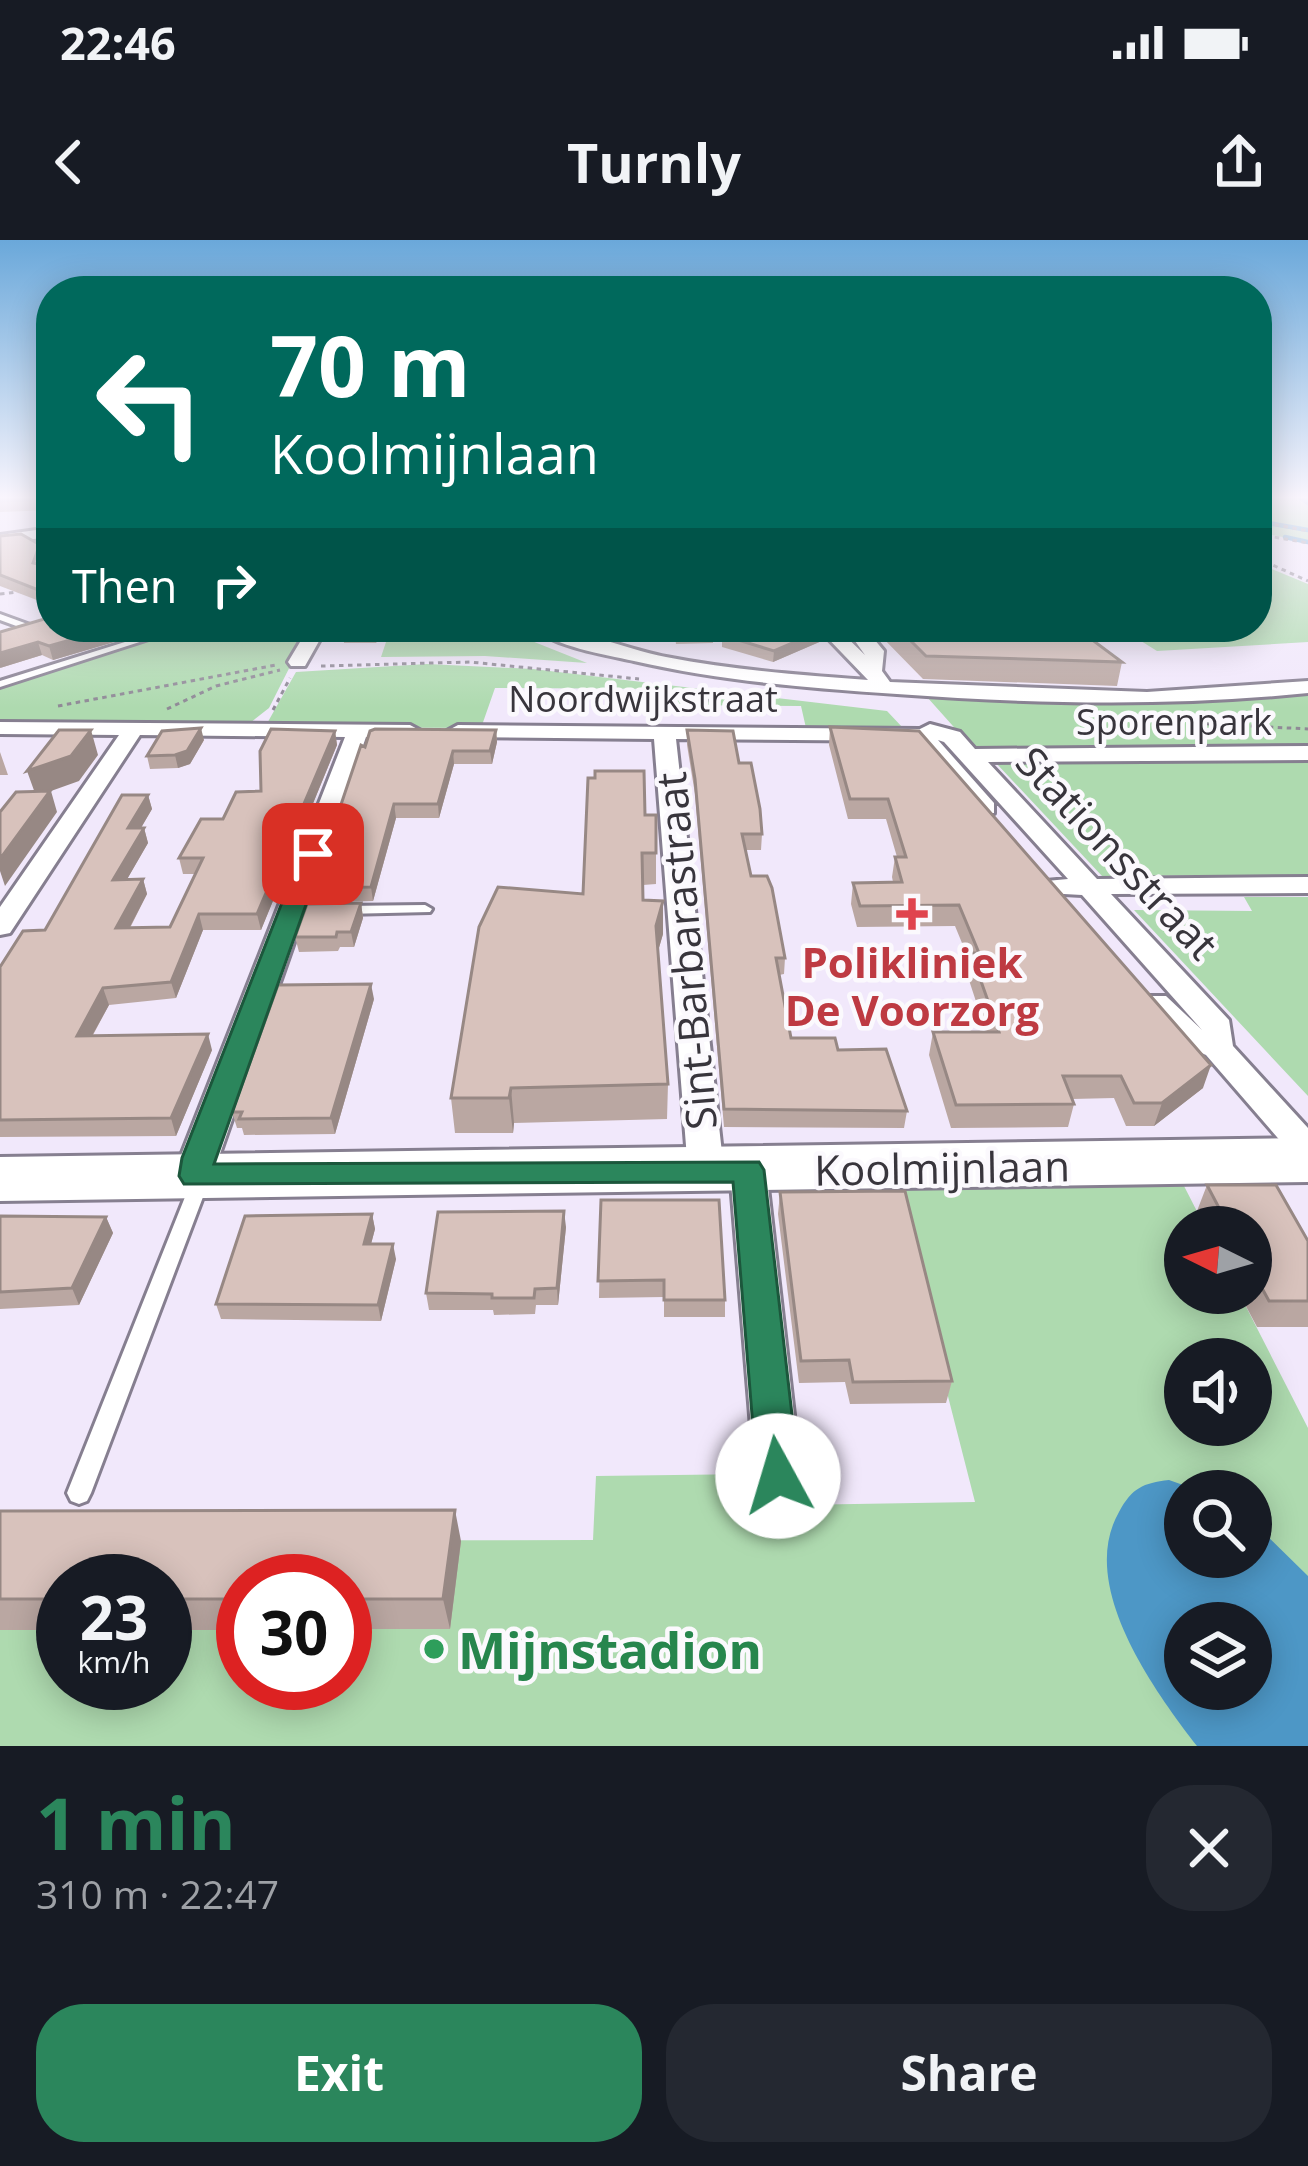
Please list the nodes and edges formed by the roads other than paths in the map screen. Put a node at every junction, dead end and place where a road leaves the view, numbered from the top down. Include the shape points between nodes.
1 (0, 617) edge
2 (36, 626) edge
3 (30, 628) junction
4 (0, 637) edge
5 (134, 642) edge
6 (312, 642) edge
7 (586, 642) edge
8 (620, 642) edge
9 (839, 642) edge
10 (867, 642) edge
11 (625, 652) dead end
12 (303, 665) road end
13 (886, 683) junction
14 (0, 684) edge
15 (1308, 687) edge
16 (0, 728) edge
17 (133, 730) junction
18 (358, 731) junction
19 (664, 732) junction
20 (929, 733) junction
21 (1308, 753) edge
22 (969, 756) junction
23 (1308, 885) edge
24 (1055, 887) junction
25 (1088, 887) junction
26 (425, 909) dead end
27 (336, 910) edge
28 (0, 927) edge
29 (1107, 948) edge
30 (1137, 982) edge
31 (1217, 1048) junction
32 (1308, 1150) edge
33 (1308, 1160) edge
34 (727, 1171) junction
35 (196, 1176) junction
36 (0, 1179) edge
37 (778, 1476) dead end
38 (79, 1492) dead end

1 - 3 lane
2 - 3 street
3 - 4 street
5 - 14 lane
6 - 12 street
7 - 13 street via 692,668
8 - 11 street
9 - 13 street, Stationsstraat
10 - 13 street, Stationsstraat
13 - 15 street via 1076,700
13 - 20 street, Stationsstraat
16 - 17 street, Noordwijkstraat
17 - 18 street, Noordwijkstraat
17 - 28 street
18 - 19 street, Noordwijkstraat
18 - 35 street via 303,911
19 - 20 street, Noordwijkstraat
19 - 34 street, Sint-Barbarastraat
20 - 22 street, Stationsstraat via 952,737
20 - 24 street, Stationsstraat
21 - 22 street, Sporenpark
22 - 25 street, Stationsstraat
23 - 25 street
24 - 25 street
24 - 29 street, Stationsstraat
25 - 31 street, Stationsstraat via 1218,1027
26 - 27 lane
30 - 31 street, Stationsstraat via 1181,1032
31 - 32 street, Stationsstraat
33 - 34 main road, Koolmijnlaan
34 - 35 main road, Koolmijnlaan
34 - 37 street, Sint-Barbarastraat
35 - 36 main road, Koolmijnlaan
35 - 38 lane

